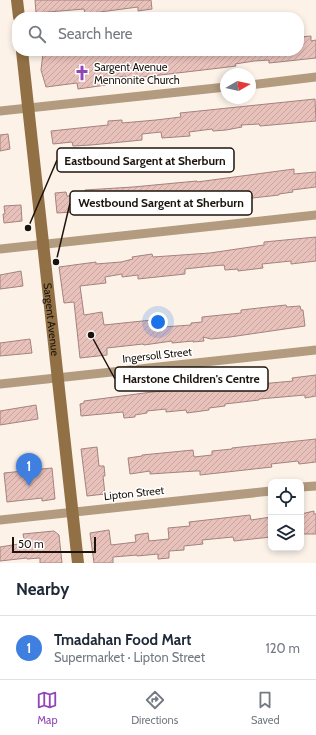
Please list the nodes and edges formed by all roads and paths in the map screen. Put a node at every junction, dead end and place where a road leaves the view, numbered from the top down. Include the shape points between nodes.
1 (17, 0) edge
2 (18, 12) edge
3 (23, 56) edge
4 (316, 77) edge
5 (256, 83) edge
6 (220, 88) edge
7 (28, 108) junction
8 (0, 111) edge
9 (316, 214) edge
10 (43, 244) junction
11 (0, 249) edge
12 (316, 350) edge
13 (58, 377) junction
14 (0, 384) edge
15 (316, 486) edge
16 (304, 488) edge
17 (268, 491) edge
18 (73, 512) junction
19 (0, 520) edge
20 (78, 563) edge

1 - 2 main road
3 - 7 main road, Sargent Avenue
4 - 5 street
6 - 7 street
7 - 8 street
7 - 10 main road, Sargent Avenue
9 - 10 street
10 - 11 street
10 - 13 main road, Sargent Avenue
12 - 13 street, Ingersoll Street
13 - 14 street, Ingersoll Street
13 - 18 main road, Sargent Avenue
15 - 16 street
17 - 18 street, Lipton Street
18 - 19 street, Lipton Street
18 - 20 main road, Sargent Avenue

